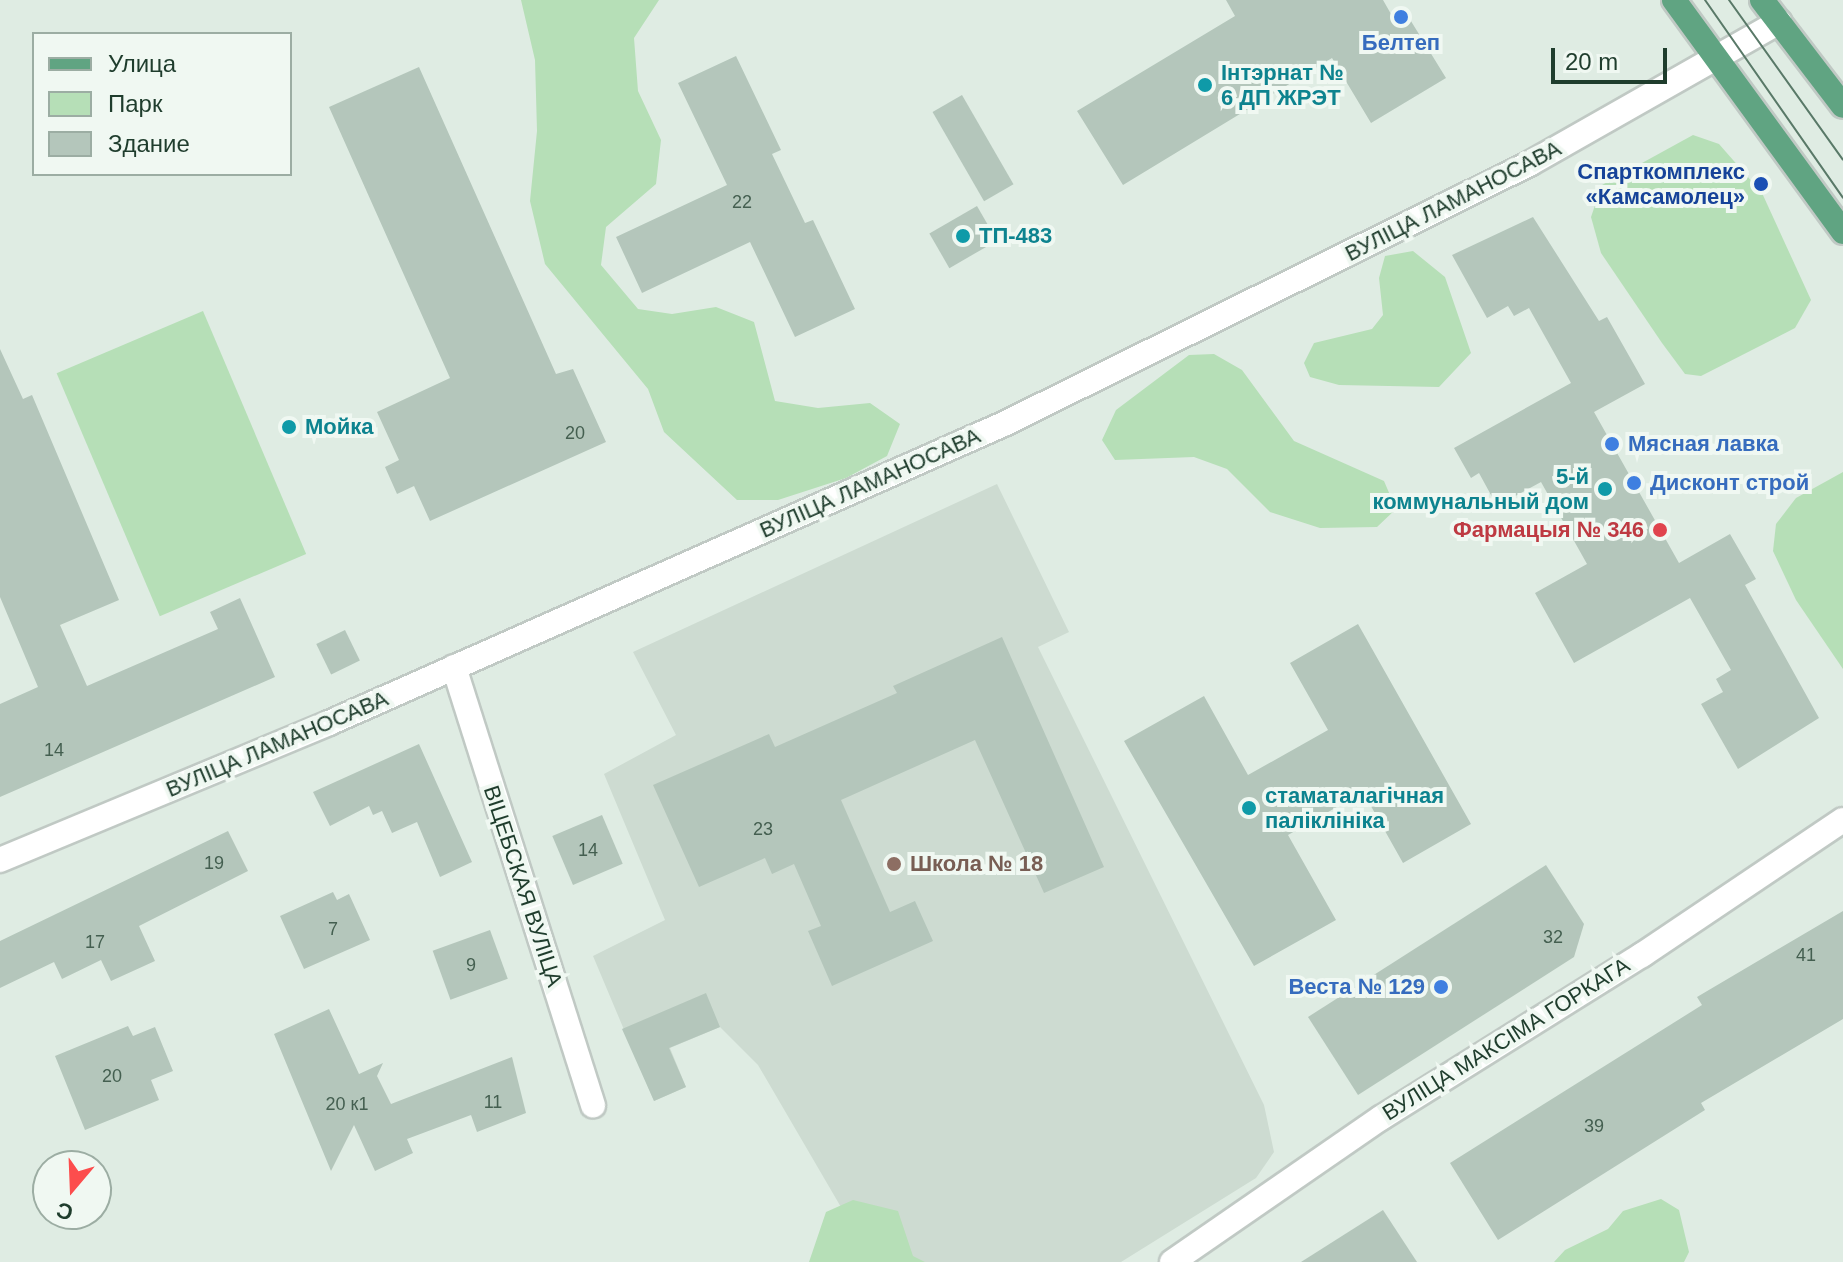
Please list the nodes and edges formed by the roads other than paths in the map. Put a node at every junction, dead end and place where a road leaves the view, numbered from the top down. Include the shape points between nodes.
1 (1674, 0) edge
2 (1762, 0) edge
3 (1779, 22) junction
4 (1718, 58) junction
5 (1843, 106) edge
6 (1843, 232) edge
7 (454, 667) junction
8 (1843, 820) edge
9 (0, 860) edge
10 (593, 1105) dead end
11 (1172, 1262) edge

1 - 4 main road
2 - 3 main road
3 - 4 street, ВУЛІЦА ЛАМАНОСАВА
3 - 5 main road
4 - 6 main road
4 - 7 street, ВУЛІЦА ЛАМАНОСАВА via 1529,164 1034,409
7 - 9 street, ВУЛІЦА ЛАМАНОСАВА
7 - 10 street, ВІЦЕБСКАЯ ВУЛІЦА
8 - 11 street, ВУЛІЦА МАКСІМА ГОРКАГА via 1642,955 1381,1118

